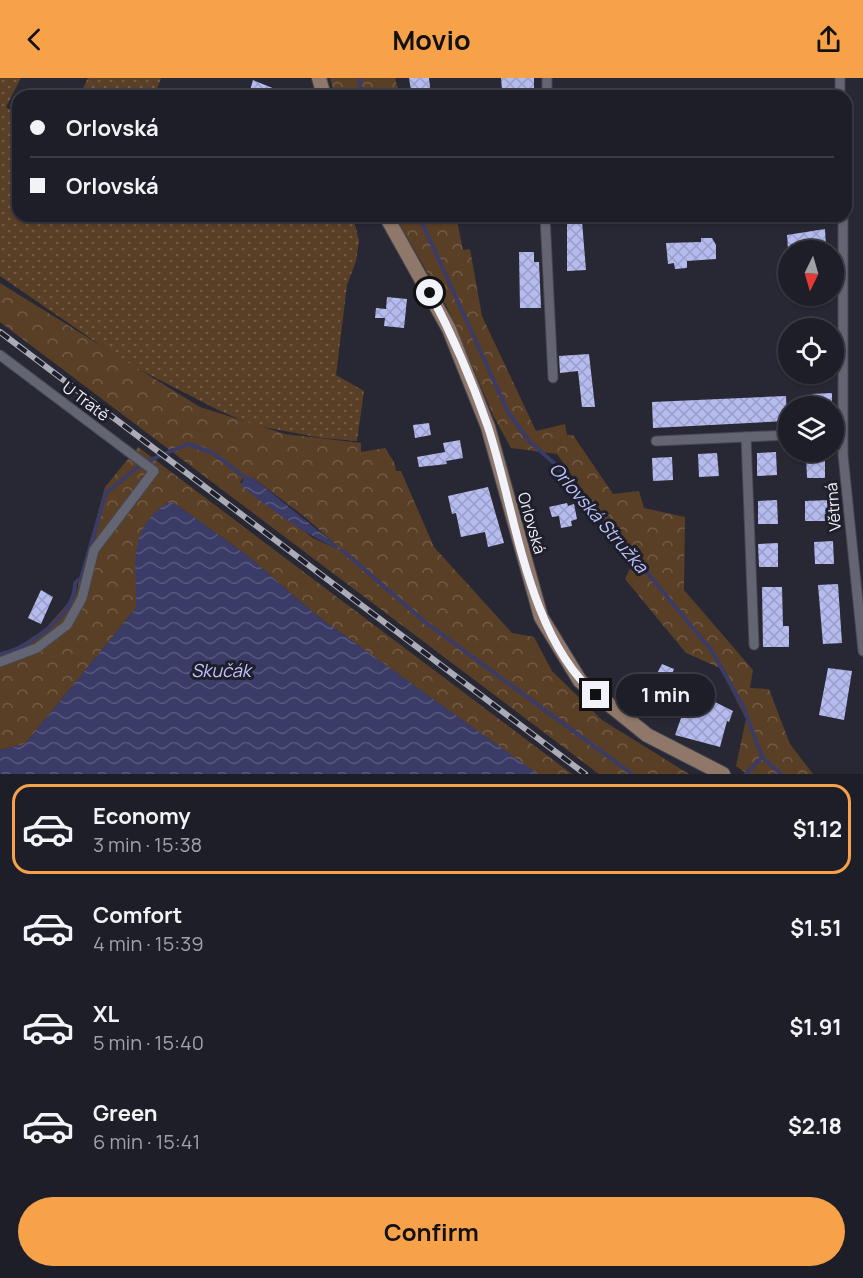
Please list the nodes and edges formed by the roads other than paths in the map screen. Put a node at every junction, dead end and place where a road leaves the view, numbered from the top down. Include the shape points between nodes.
1 (389, 222) edge
2 (545, 222) edge
3 (843, 222) edge
4 (0, 355) edge
5 (553, 378) dead end
6 (840, 396) edge
7 (778, 436) edge
8 (746, 437) junction
9 (656, 441) dead end
10 (842, 462) edge
11 (754, 645) dead end
12 (863, 651) edge
13 (0, 662) edge
14 (723, 774) edge

1 - 14 main road, Orlovská via 449,329 488,427 541,617 574,672 612,709 647,735
2 - 5 street
3 - 6 street, Větrná
4 - 13 street, U Tratě via 152,469 94,550 82,598 66,625 37,648
7 - 8 street
8 - 9 street
8 - 11 street
10 - 12 street, Větrná

